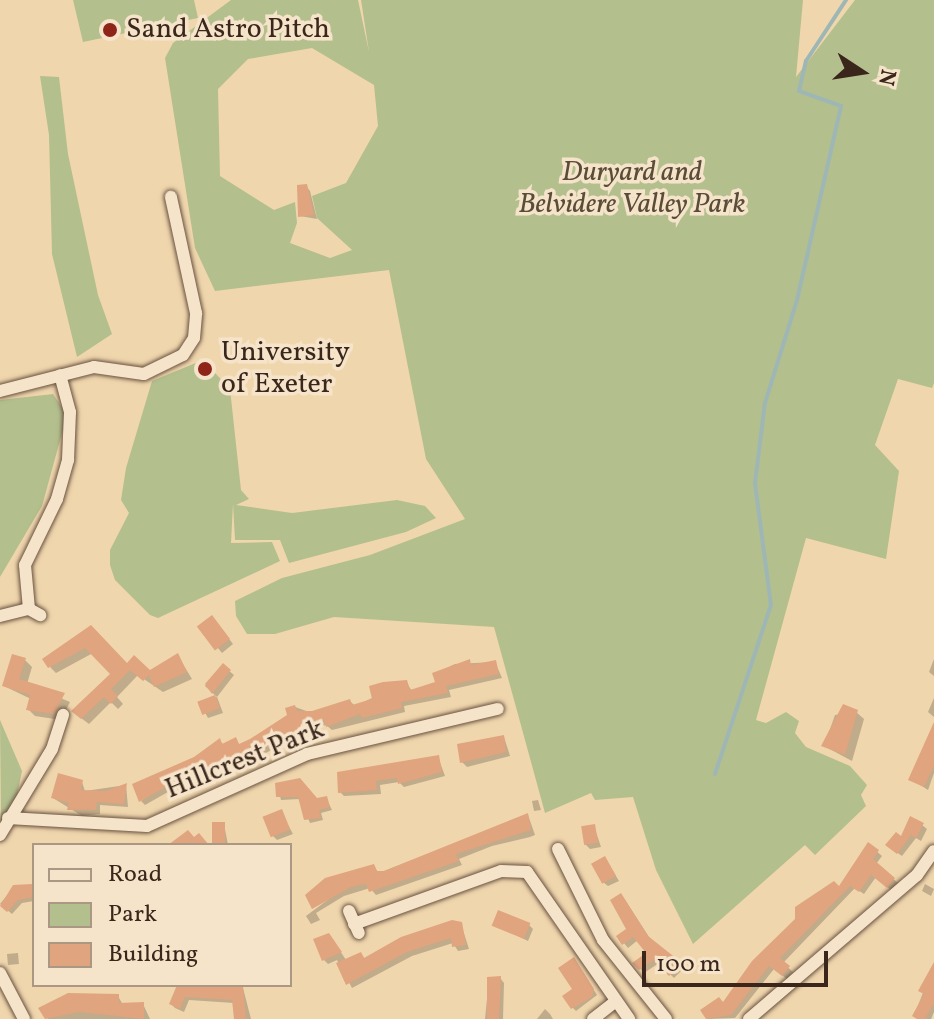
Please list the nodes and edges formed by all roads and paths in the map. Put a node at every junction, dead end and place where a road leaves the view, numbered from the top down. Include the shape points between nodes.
1 (171, 197) dead end
2 (60, 375) junction
3 (0, 391) edge
4 (0, 616) edge
5 (498, 709) dead end
6 (63, 715) dead end
7 (8, 818) junction
8 (0, 835) edge
9 (558, 849) dead end
10 (934, 851) edge
11 (354, 923) dead end
12 (0, 973) edge
13 (616, 1001) junction
14 (24, 1019) edge
15 (593, 1019) edge
16 (629, 1019) edge
17 (666, 1019) edge
18 (749, 1019) edge

1 - 2 street via 196,313 190,346 165,368 144,374 94,367
2 - 3 street
2 - 4 street via 70,412 68,460 57,499 25,565 35,612
5 - 7 street, Hillcrest Park via 307,754 147,826
6 - 7 street via 52,749
7 - 8 street
9 - 17 street via 603,940
10 - 18 street via 917,875
11 - 13 street via 501,871 527,872
12 - 14 street
13 - 15 street
13 - 16 street

